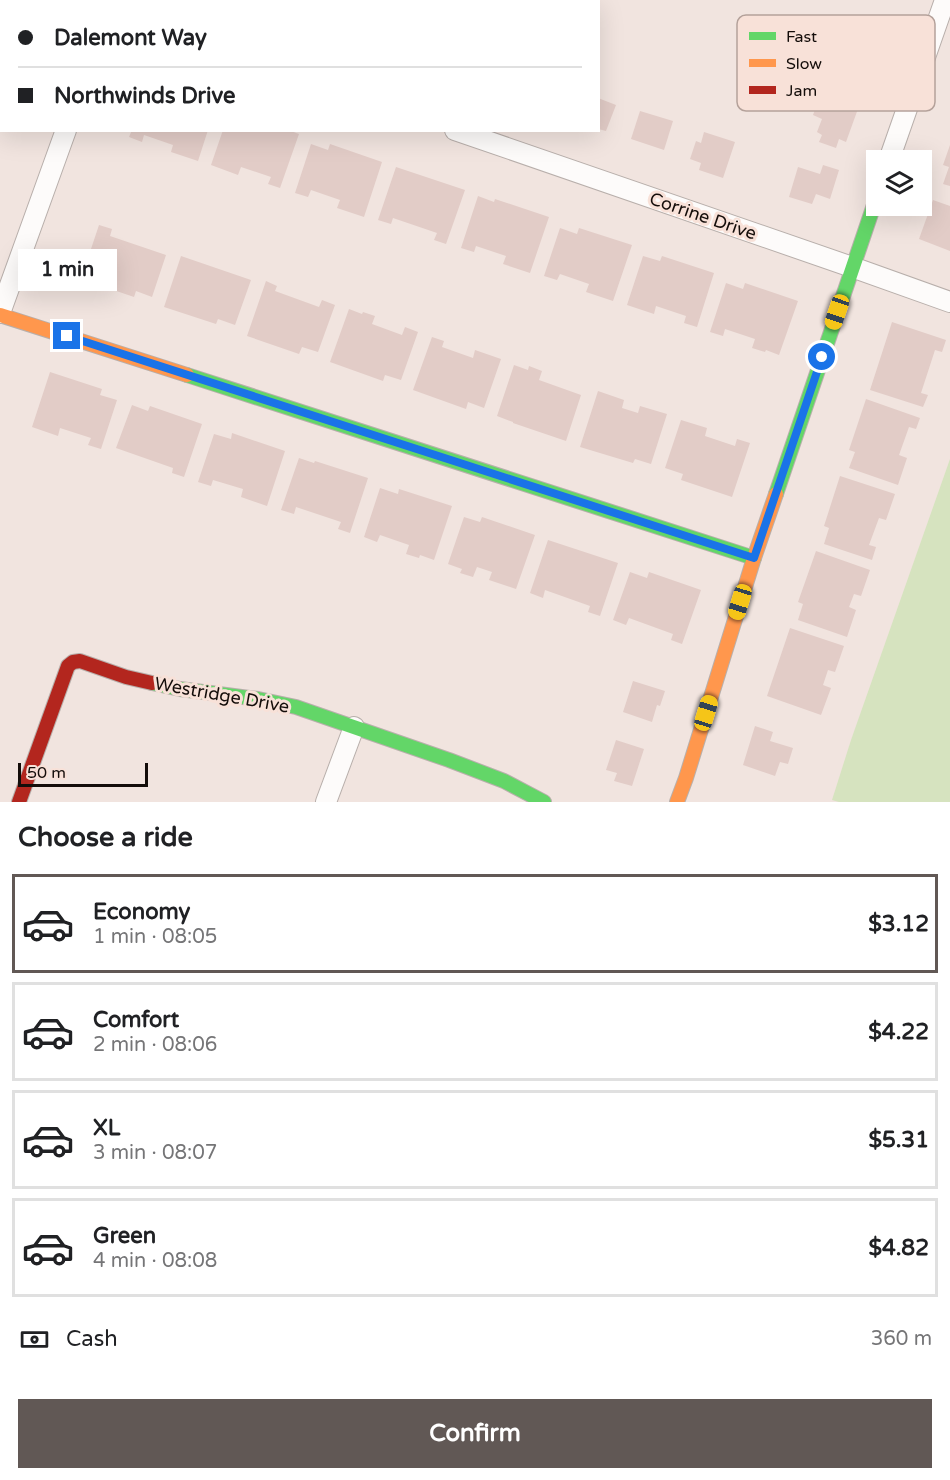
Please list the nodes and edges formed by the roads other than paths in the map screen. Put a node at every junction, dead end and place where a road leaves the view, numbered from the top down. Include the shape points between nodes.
1 (945, 0) edge
2 (935, 29) edge
3 (906, 111) edge
4 (65, 132) edge
5 (461, 132) edge
6 (892, 150) edge
7 (870, 216) edge
8 (852, 267) junction
9 (950, 302) edge
10 (0, 314) edge
11 (754, 558) junction
12 (354, 727) junction
13 (19, 802) edge
14 (326, 802) edge
15 (544, 802) edge
16 (677, 802) edge

1 - 2 street
3 - 6 street
4 - 10 street
5 - 8 street, Corrine Drive
7 - 8 street
8 - 9 street, Corrine Drive
8 - 11 street
10 - 11 street
11 - 16 street
12 - 13 street, Westridge Drive via 274,701 142,682 80,661 68,666
12 - 14 street
12 - 15 street, Westridge Drive via 504,781

